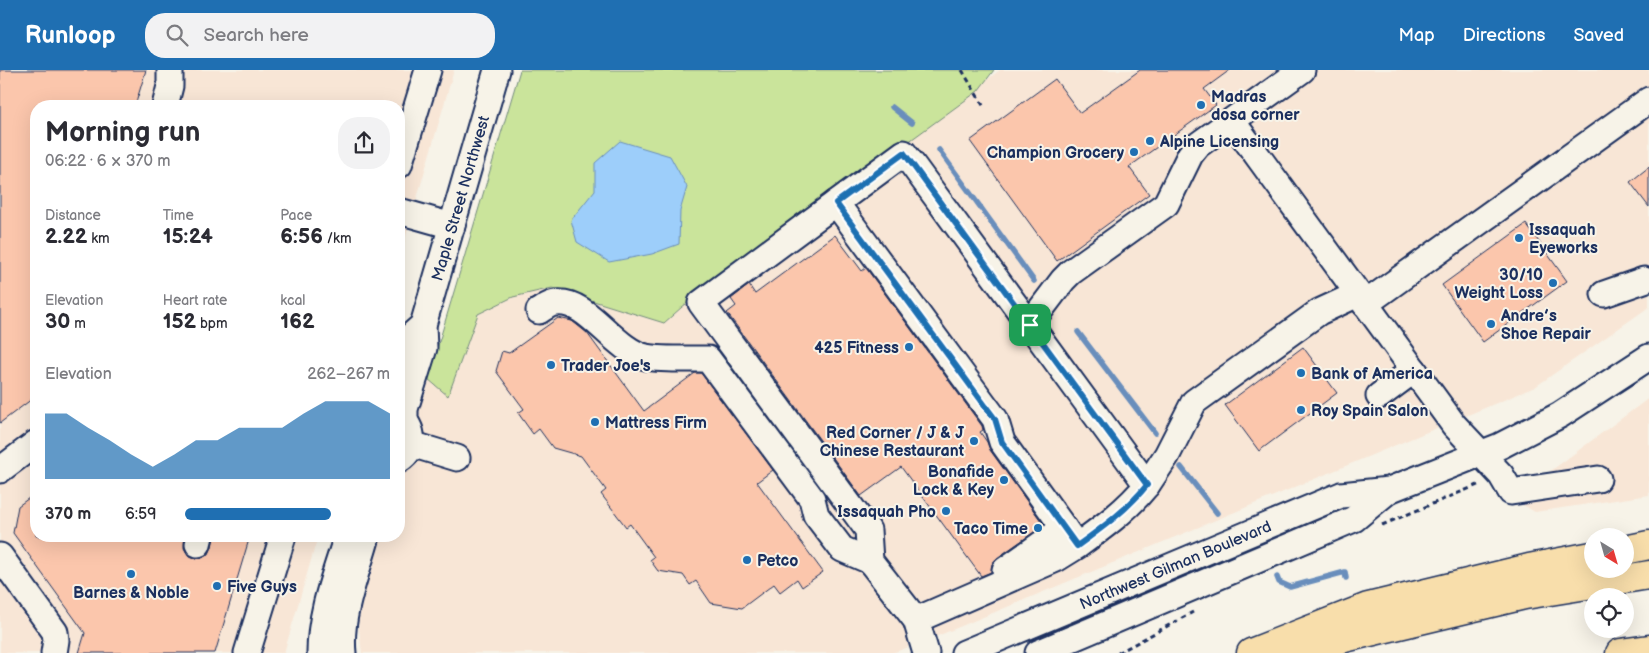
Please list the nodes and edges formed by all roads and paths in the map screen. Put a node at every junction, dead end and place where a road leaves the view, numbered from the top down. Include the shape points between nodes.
1 (170, 70) edge
2 (428, 70) edge
3 (498, 70) edge
4 (962, 70) edge
5 (1302, 70) edge
6 (166, 100) edge
7 (1649, 100) edge
8 (984, 107) dead end
9 (1232, 121) junction
10 (405, 145) edge
11 (836, 203) junction
12 (405, 213) edge
13 (452, 226) junction
14 (1644, 280) dead end
15 (1604, 294) dead end
16 (1362, 299) junction
17 (539, 311) dead end
18 (422, 325) junction
19 (1030, 325) junction
20 (405, 341) edge
21 (1649, 357) edge
22 (1414, 370) junction
23 (1379, 396) dead end
24 (405, 409) edge
25 (405, 422) edge
26 (30, 448) edge
27 (405, 452) edge
28 (1481, 454) junction
29 (457, 458) dead end
30 (0, 470) edge
31 (1598, 479) dead end
32 (1147, 485) junction
33 (1390, 490) junction
34 (1070, 537) junction
35 (281, 542) edge
36 (345, 542) edge
37 (365, 542) edge
38 (1649, 545) edge
39 (1634, 548) edge
40 (0, 556) edge
41 (1584, 558) edge
42 (870, 561) junction
43 (1649, 575) edge
44 (962, 588) dead end
45 (916, 620) junction
46 (1649, 649) edge
47 (54, 653) edge
48 (247, 653) edge
49 (320, 653) edge
50 (343, 653) edge
51 (926, 653) edge
52 (964, 653) edge
53 (1038, 653) edge
54 (1251, 653) edge
55 (1298, 653) edge
56 (1620, 653) edge

1 - 6 street
2 - 10 street
3 - 13 street, Maple Street Northwest
4 - 8 path
5 - 9 street
7 - 16 street
9 - 16 street
9 - 19 street via 1194,150 1166,204 1071,272
11 - 19 street via 904,153
11 - 34 street via 995,419 1002,442
11 - 42 street via 701,303 868,530
12 - 13 street
13 - 18 street, Maple Street Northwest
14 - 15 street
16 - 22 street
16 - 32 street via 1319,312 1194,402 1167,455
17 - 42 street via 554,303 567,303 578,308 625,347 646,357 708,359 812,500 816,515 842,549
18 - 20 street, Maple Street Northwest
18 - 24 street, Maple Street Northwest via 424,348
19 - 32 street
21 - 28 street, Northwest Gilman Boulevard via 1546,423
22 - 23 street
22 - 28 street via 1456,428
25 - 27 street via 410,429
26 - 30 street
27 - 29 street
28 - 31 street via 1501,475 1511,492
28 - 33 street, Northwest Gilman Boulevard
32 - 34 street via 1119,514
33 - 52 street, Northwest Gilman Boulevard via 1341,495
33 - 53 street, Northwest Gilman Boulevard via 1354,519
34 - 44 street via 989,581
34 - 45 street via 1056,559
35 - 48 street
36 - 49 street via 326,604
37 - 50 street via 348,606
38 - 39 highway
40 - 47 street via 55,632
41 - 54 highway via 1368,607
42 - 45 street
43 - 55 highway via 1525,595 1346,638
45 - 51 street
46 - 56 highway

